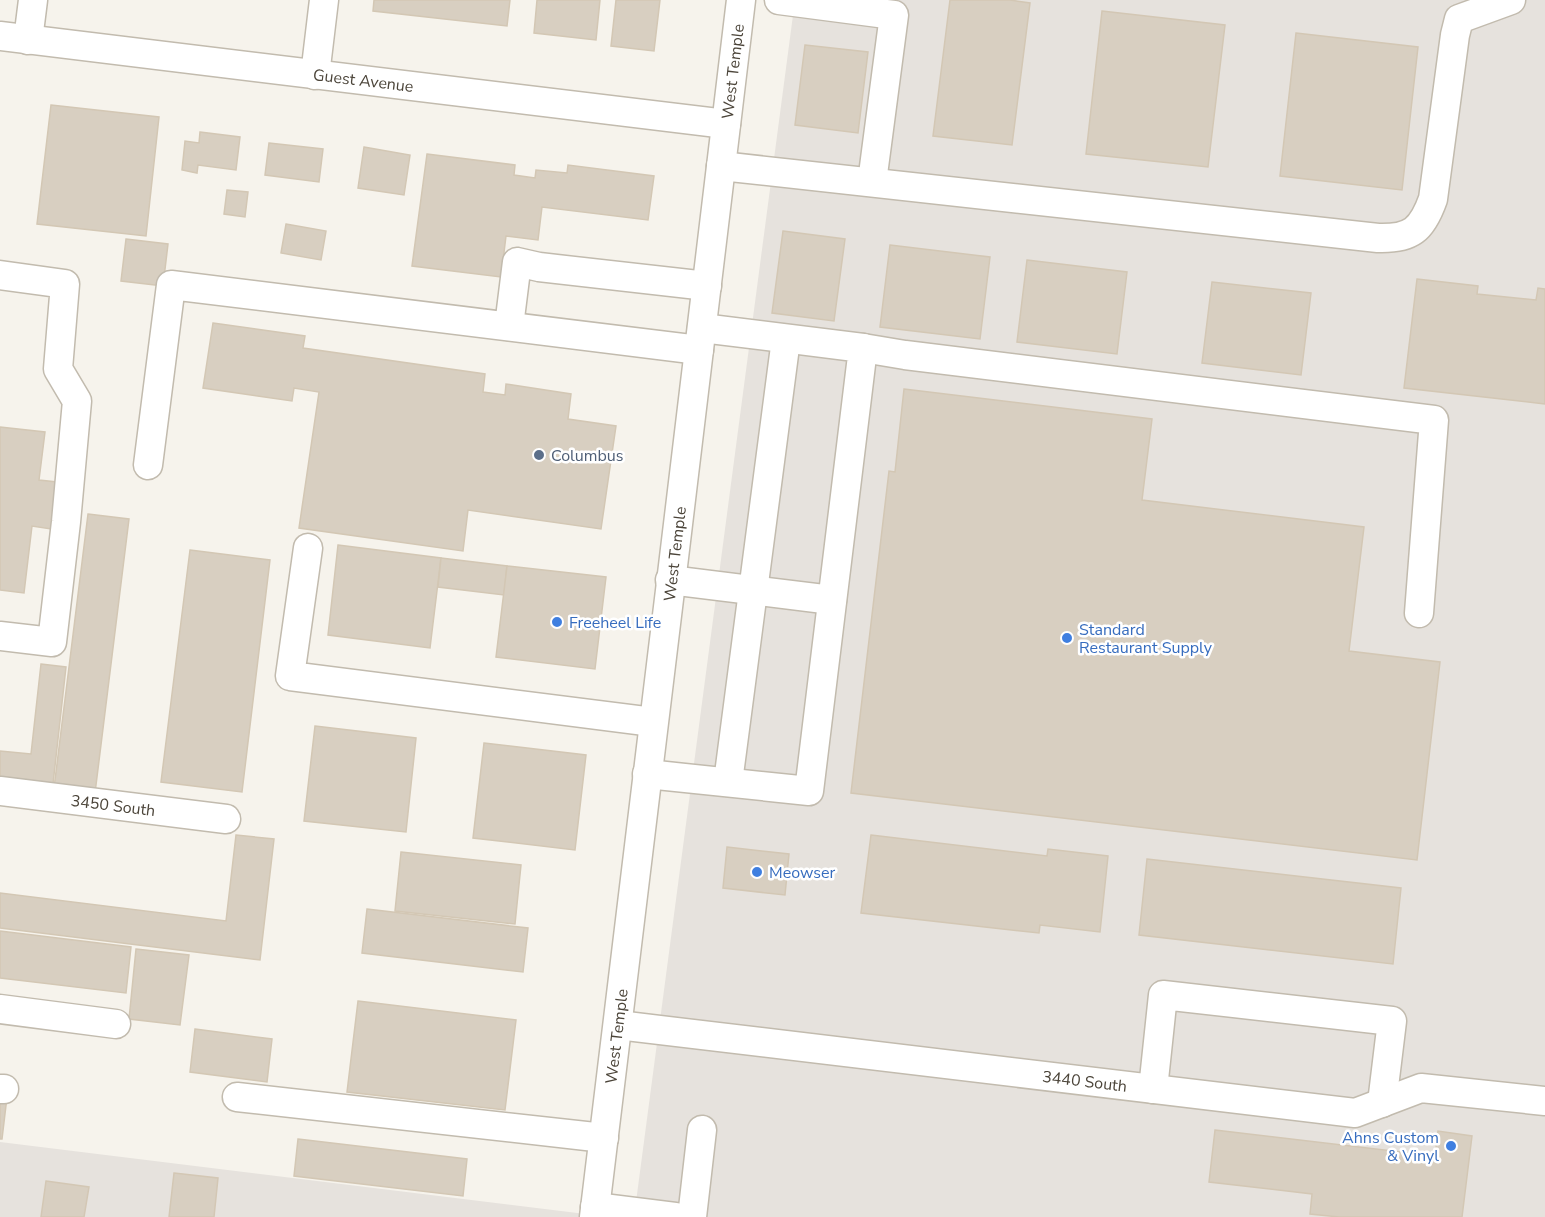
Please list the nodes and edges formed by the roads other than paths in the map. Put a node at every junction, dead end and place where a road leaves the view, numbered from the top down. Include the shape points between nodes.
1 (33, 0) edge
2 (324, 0) edge
3 (741, 0) edge
4 (779, 0) edge
5 (1511, 0) edge
6 (14, 38) edge
7 (315, 75) junction
8 (726, 124) junction
9 (722, 165) junction
10 (872, 182) junction
11 (0, 275) edge
12 (707, 286) junction
13 (509, 326) junction
14 (700, 339) junction
15 (786, 339) junction
16 (863, 348) junction
17 (147, 465) dead end
18 (308, 548) dead end
19 (670, 580) junction
20 (753, 590) junction
21 (832, 600) junction
22 (1419, 613) dead end
23 (0, 636) edge
24 (653, 722) junction
25 (647, 774) junction
26 (728, 782) junction
27 (0, 791) edge
28 (226, 819) dead end
29 (0, 1009) edge
30 (116, 1024) dead end
31 (618, 1025) junction
32 (1153, 1089) junction
33 (237, 1097) dead end
34 (1545, 1101) edge
35 (1382, 1103) junction
36 (702, 1131) dead end
37 (603, 1138) junction
38 (594, 1212) edge
39 (675, 1217) edge
40 (692, 1217) edge

1 - 6 street
2 - 7 street
3 - 8 street, West Temple
4 - 10 street via 894,15
5 - 10 street via 1459,19 1433,199 1419,226 1395,239
6 - 7 street, Guest Avenue
7 - 8 street, Guest Avenue
8 - 9 street, West Temple
9 - 10 street
9 - 12 street, West Temple
11 - 23 street via 65,284 58,369 77,401 52,642
12 - 13 street via 517,262
12 - 14 street, West Temple
13 - 14 street
13 - 17 street via 171,285
14 - 15 street
14 - 19 street, West Temple
15 - 16 street
15 - 20 street
16 - 21 street
16 - 22 street via 1434,420
18 - 24 street via 290,676
19 - 20 street
19 - 24 street, West Temple
20 - 21 street
20 - 26 street
21 - 26 street via 809,791
24 - 25 street, West Temple
25 - 26 street
25 - 31 street, West Temple
27 - 28 street, 3450 South
29 - 30 street
31 - 32 street, 3440 South
31 - 37 street, West Temple
32 - 35 street, 3440 South via 1355,1113
32 - 35 street via 1163,995 1392,1022
33 - 37 street
34 - 35 street, 3440 South via 1421,1088
36 - 40 street
37 - 38 street, West Temple
38 - 39 street

